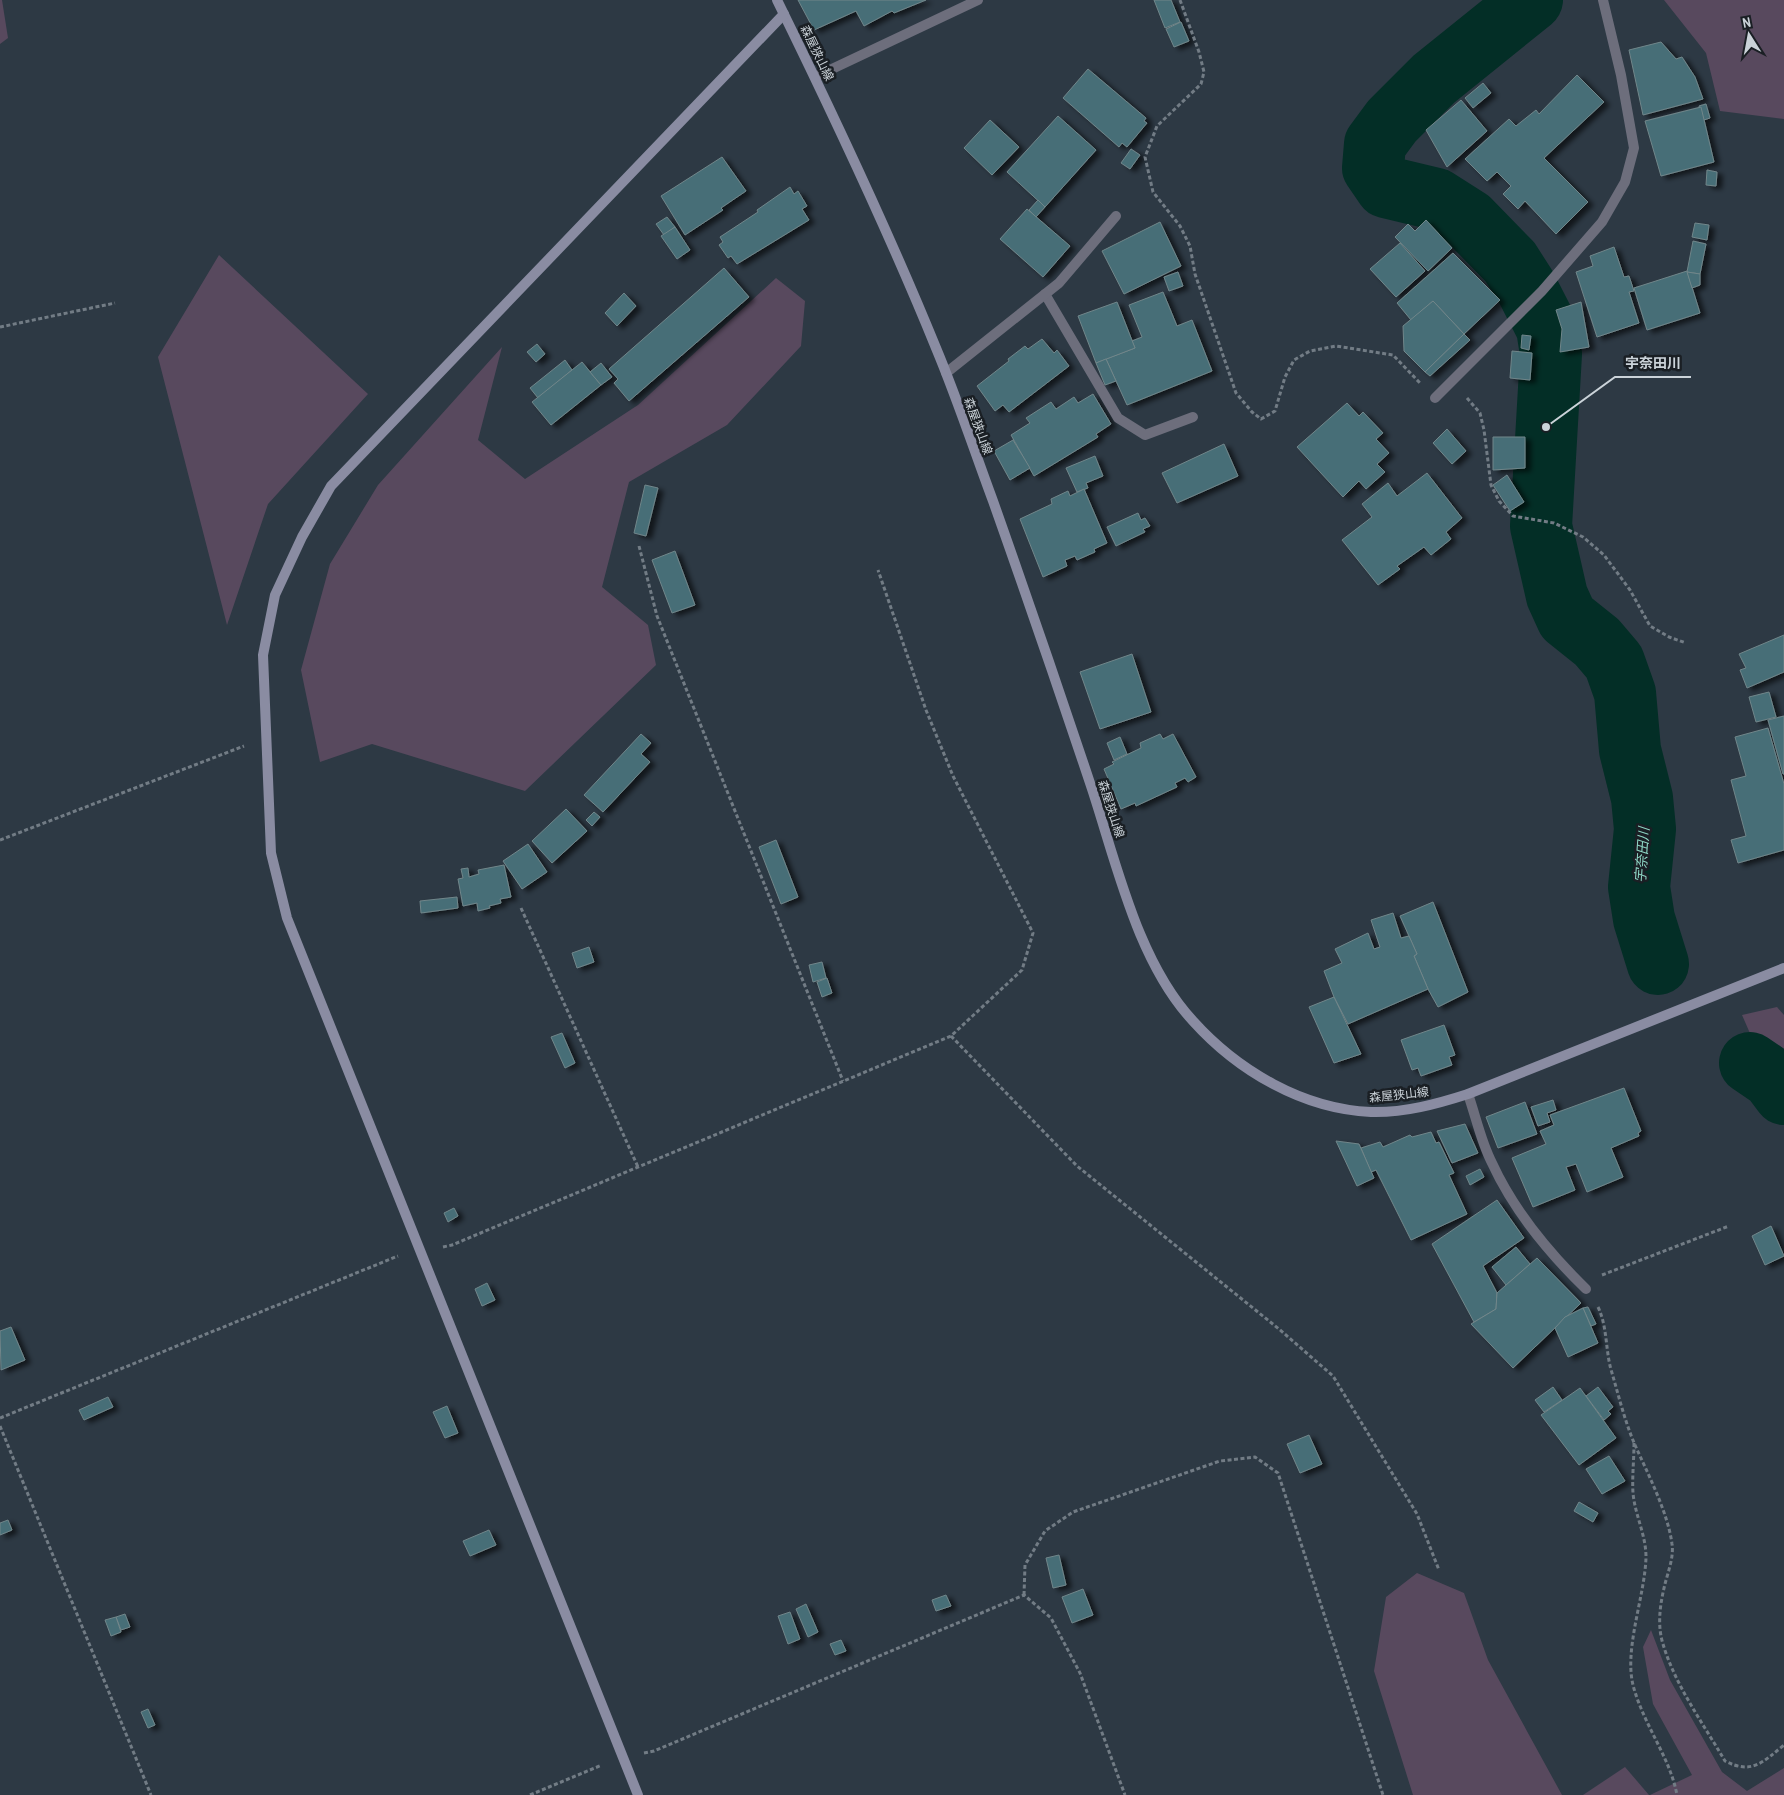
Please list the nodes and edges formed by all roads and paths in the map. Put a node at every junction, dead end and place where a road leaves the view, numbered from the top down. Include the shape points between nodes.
1 (777, 0) edge
2 (978, 0) edge
3 (1180, 0) edge
4 (1603, 0) edge
5 (784, 14) junction
6 (815, 77) junction
7 (1116, 216) dead end
8 (1046, 294) junction
9 (115, 304) dead end
10 (0, 327) edge
11 (946, 373) junction
12 (1452, 381) junction
13 (1435, 398) joint
14 (1193, 417) dead end
15 (639, 546) dead end
16 (878, 570) dead end
17 (1686, 642) dead end
18 (266, 738) junction
19 (0, 840) edge
20 (521, 908) dead end
21 (1784, 968) edge
22 (951, 1036) junction
23 (843, 1081) junction
24 (1468, 1094) junction
25 (638, 1167) junction
26 (1729, 1226) dead end
27 (421, 1251) junction
28 (1586, 1290) junction
29 (0, 1418) edge
30 (0, 1426) edge
31 (1634, 1443) junction
32 (1439, 1570) dead end
33 (1024, 1595) junction
34 (1784, 1745) edge
35 (622, 1757) junction
36 (151, 1795) edge
37 (530, 1795) edge
38 (638, 1795) edge
39 (1125, 1795) edge
40 (1383, 1795) edge
41 (1677, 1795) edge

1 - 5 street, 森屋狭山線
2 - 6 street
3 - 13 path via 1200,52 1204,72 1201,84 1157,126 1145,157 1153,192 1180,226 1190,246 1195,274 1236,393 1261,419 1274,411 1294,360 1310,351 1336,346 1393,355
4 - 12 street via 1634,148 1625,182 1602,222 1520,315
5 - 6 street, 森屋狭山線
5 - 18 street via 331,486 275,594 263,655
6 - 11 street, 森屋狭山線 via 877,209
7 - 8 street
8 - 11 street
8 - 14 street via 1118,418 1145,435
9 - 10 path
11 - 24 street, 森屋狭山線 via 1137,926 1157,971 1173,997 1193,1022 1244,1067 1310,1100 1343,1110 1374,1112 1436,1104
12 - 13 street
12 - 17 path via 1480,413 1491,485 1499,501 1513,516 1554,523 1583,537 1604,555 1630,590 1650,626
15 - 23 path via 657,616
16 - 22 path via 926,710 953,776 1033,933 1022,970
18 - 19 path
18 - 27 street via 272,853 287,918
20 - 25 path
21 - 24 street, 森屋狭山線
22 - 23 path
22 - 32 path via 1077,1166 1333,1376 1416,1514
23 - 25 path
24 - 28 street via 1490,1162 1505,1190 1549,1252
25 - 27 path via 452,1246
26 - 28 path via 1605,1273
27 - 29 path via 392,1257
27 - 35 street
28 - 31 path via 1593,1297 1604,1324 1611,1370
30 - 36 path
31 - 34 path via 1650,1476 1673,1546 1659,1617 1662,1643 1672,1669 1725,1761 1737,1767 1751,1767
31 - 41 path via 1634,1494 1646,1556 1631,1660 1633,1684
33 - 35 path via 654,1751
33 - 39 path via 1051,1618 1080,1673
33 - 40 path via 1025,1565 1045,1530 1073,1512 1220,1462 1255,1457 1278,1473
35 - 37 path
35 - 38 street

